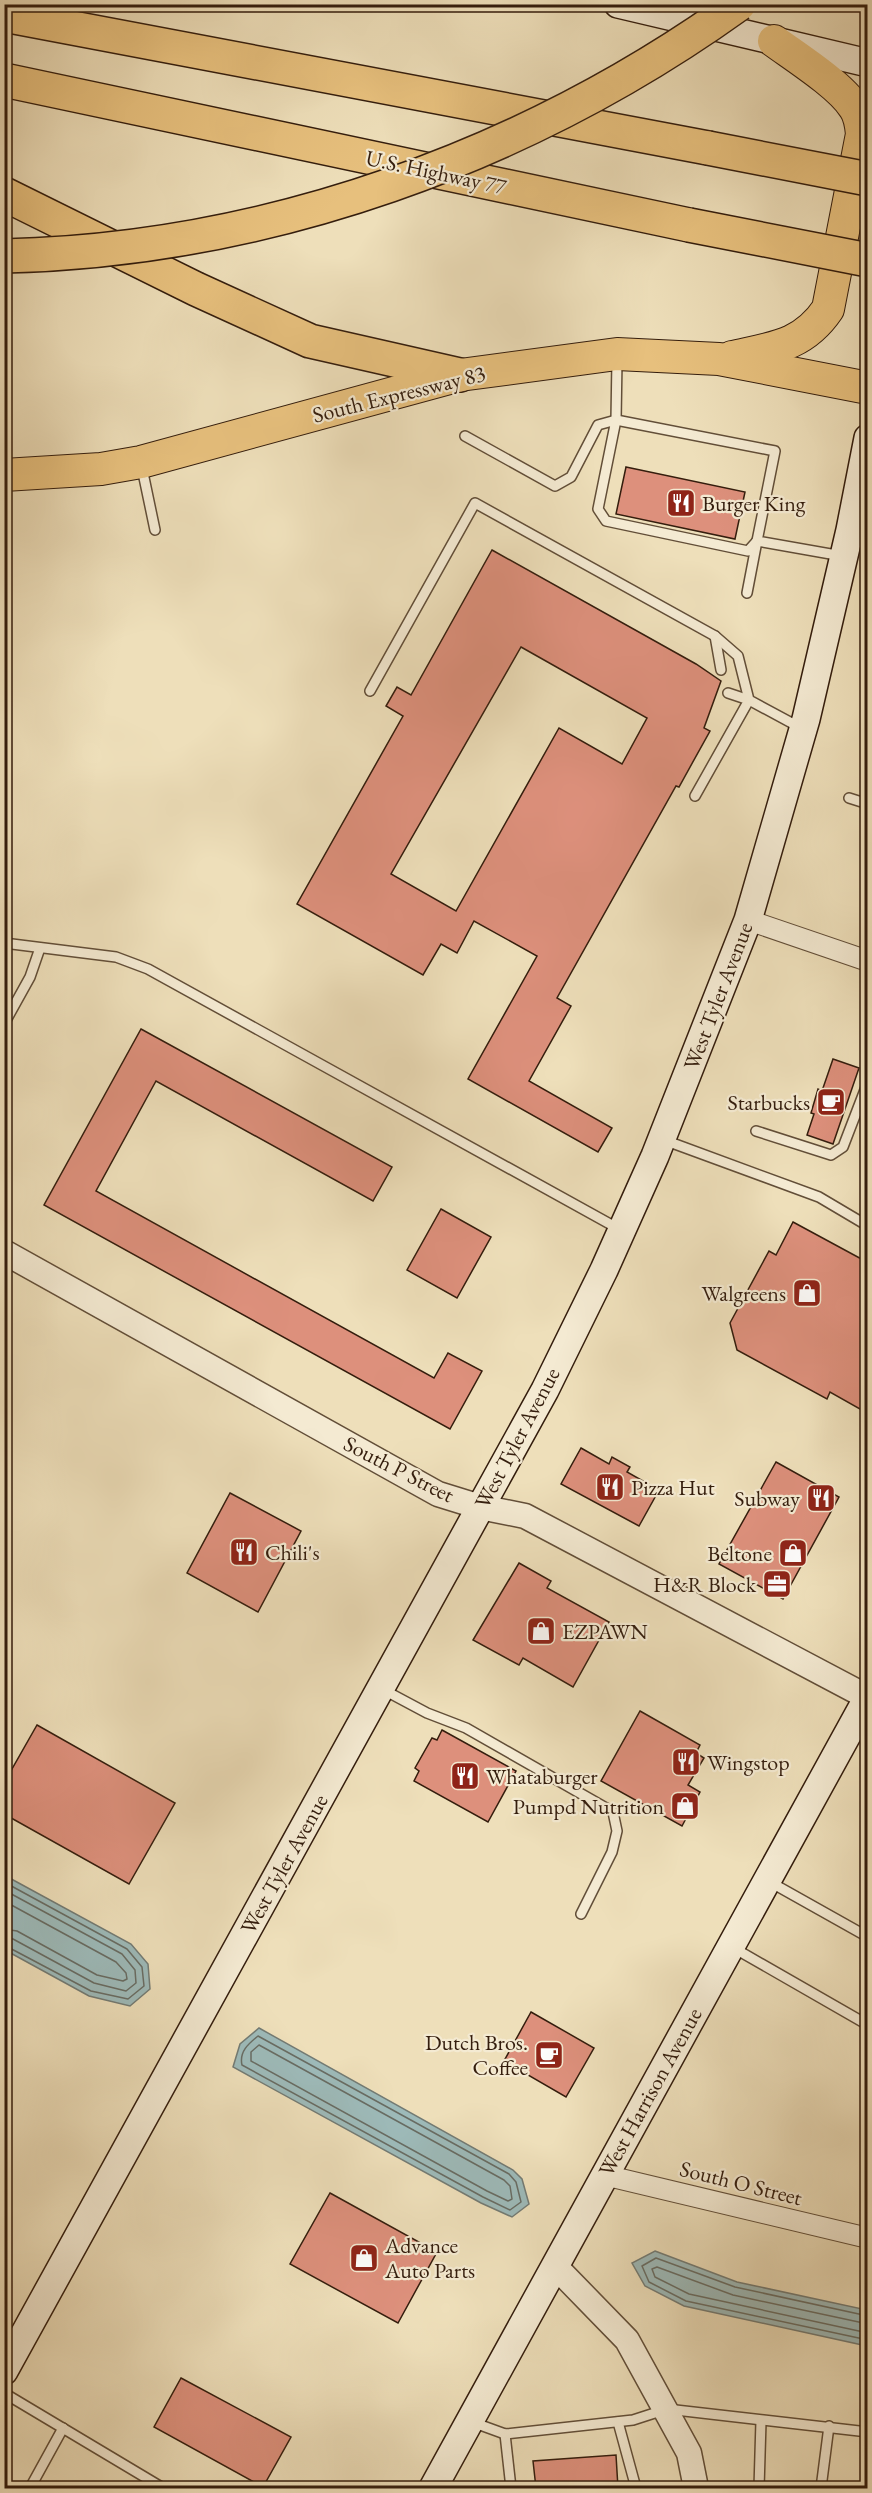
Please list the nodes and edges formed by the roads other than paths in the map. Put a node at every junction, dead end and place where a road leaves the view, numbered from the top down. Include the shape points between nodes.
1 (618, 4) edge
2 (739, 4) edge
3 (4, 15) edge
4 (774, 41) junction
5 (867, 63) edge
6 (4, 80) edge
7 (867, 178) edge
8 (4, 194) edge
9 (4, 256) edge
10 (867, 260) edge
11 (617, 354) junction
12 (719, 359) junction
13 (460, 375) junction
14 (867, 388) edge
15 (616, 420) junction
16 (465, 436) dead end
17 (867, 438) edge
18 (141, 462) junction
19 (4, 475) edge
20 (155, 530) dead end
21 (757, 541) junction
22 (844, 556) junction
23 (747, 594) dead end
24 (715, 636) junction
25 (721, 670) dead end
26 (370, 691) dead end
27 (728, 693) dead end
28 (749, 700) junction
29 (803, 729) junction
30 (695, 796) dead end
31 (849, 798) dead end
32 (867, 804) edge
33 (748, 920) junction
34 (4, 944) edge
35 (40, 948) junction
36 (867, 961) edge
37 (4, 1024) edge
38 (867, 1082) edge
39 (756, 1131) dead end
40 (662, 1139) junction
41 (867, 1226) edge
42 (621, 1230) junction
43 (4, 1252) edge
44 (480, 1507) junction
45 (380, 1688) junction
46 (867, 1697) edge
47 (766, 1880) junction
48 (581, 1914) dead end
49 (867, 1937) edge
50 (730, 1946) junction
51 (867, 2025) edge
52 (604, 2175) junction
53 (867, 2238) edge
54 (555, 2266) junction
55 (4, 2371) edge
56 (4, 2393) edge
57 (667, 2409) junction
58 (470, 2421) junction
59 (760, 2421) junction
60 (618, 2422) junction
61 (829, 2426) junction
62 (63, 2428) junction
63 (867, 2432) edge
64 (505, 2434) junction
65 (30, 2488) edge
66 (163, 2488) edge
67 (433, 2488) edge
68 (511, 2488) edge
69 (636, 2488) edge
70 (696, 2488) edge
71 (759, 2488) edge
72 (821, 2488) edge

1 - 4 main road
2 - 9 highway, bridge via 651,63 549,119 490,147 371,192 260,222 169,240 98,250
3 - 7 highway, bridge
4 - 5 main road
4 - 12 main road via 854,106 862,134 828,309 819,323 788,344
6 - 10 highway, U.S. Highway 77, bridge
8 - 13 highway via 310,341
11 - 12 main road, South Expressway 83
11 - 13 main road, South Expressway 83
11 - 15 lane
12 - 14 main road, South Expressway 83
13 - 18 main road, South Expressway 83
15 - 16 lane via 598,425 571,477 555,486
15 - 21 lane via 775,451
15 - 21 lane via 598,509 606,521 748,551
17 - 22 main road, West Tyler Avenue
18 - 19 main road, South Expressway 83 via 101,469
18 - 20 lane
21 - 22 lane
21 - 23 lane
22 - 29 main road, West Tyler Avenue
24 - 25 lane
24 - 26 lane via 475,502
24 - 28 lane via 738,656
27 - 28 lane
28 - 29 lane
28 - 30 lane
29 - 33 main road, West Tyler Avenue
31 - 32 lane
33 - 36 street
33 - 40 main road, West Tyler Avenue
34 - 35 lane
35 - 37 lane via 30,977
35 - 42 lane via 116,957 148,969
38 - 39 lane via 843,1147 831,1155
40 - 41 lane via 819,1197
40 - 42 main road, West Tyler Avenue
42 - 44 main road, West Tyler Avenue via 545,1390
43 - 44 street, South P Street via 438,1494
44 - 45 main road, West Tyler Avenue
44 - 46 street, South P Street via 525,1516
45 - 48 lane via 466,1728 613,1812 617,1831 612,1852
45 - 55 main road, West Tyler Avenue
46 - 47 main road, West Harrison Avenue
47 - 49 lane
47 - 50 main road, West Harrison Avenue
50 - 51 lane
50 - 52 main road, West Harrison Avenue
52 - 53 street, South O Street
52 - 54 main road, West Harrison Avenue
54 - 57 street via 627,2340
54 - 58 main road, West Harrison Avenue
56 - 62 lane
57 - 59 lane
57 - 60 lane
57 - 70 street via 689,2452
58 - 64 lane
58 - 67 main road, West Harrison Avenue
59 - 61 lane
59 - 71 lane
60 - 64 lane
60 - 69 lane
61 - 63 lane
61 - 72 lane
62 - 65 lane
62 - 66 lane
64 - 68 lane

